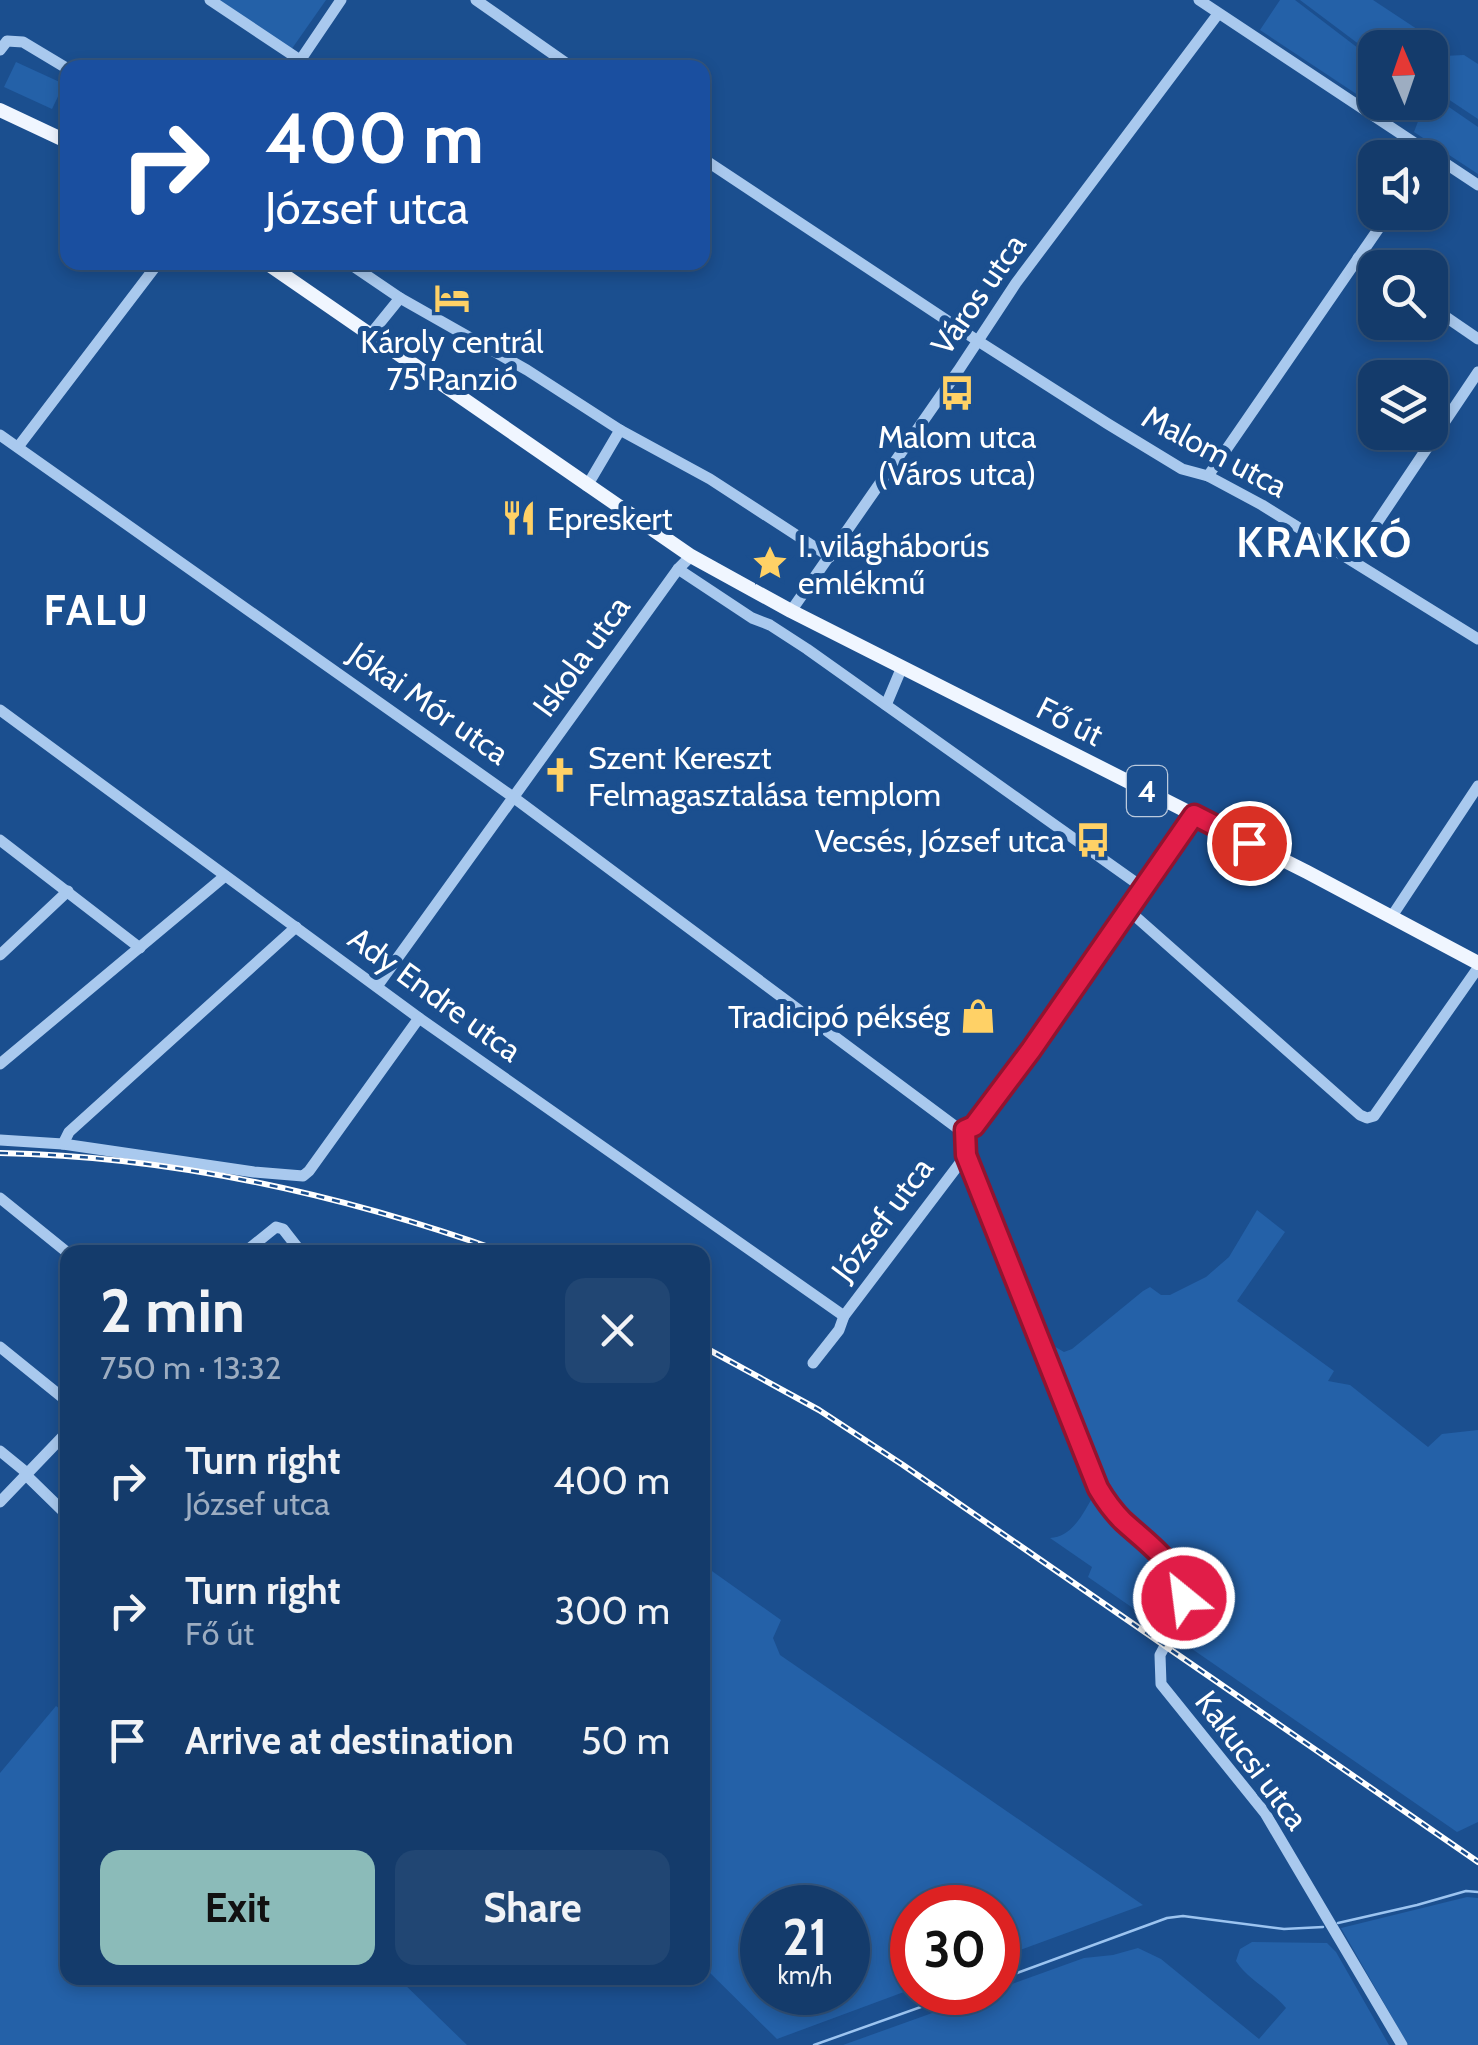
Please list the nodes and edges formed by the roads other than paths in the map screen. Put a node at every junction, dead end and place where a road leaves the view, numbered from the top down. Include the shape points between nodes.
1 (210, 0) edge
2 (340, 0) edge
3 (476, 0) edge
4 (1199, 0) edge
5 (1218, 14) junction
6 (0, 50) edge
7 (292, 60) edge
8 (300, 60) edge
9 (562, 60) edge
10 (60, 65) edge
11 (0, 110) edge
12 (60, 138) edge
13 (1406, 140) edge
14 (710, 163) edge
15 (1448, 167) edge
16 (1478, 185) edge
17 (1358, 258) edge
18 (152, 270) edge
19 (276, 270) edge
20 (358, 270) edge
21 (400, 298) junction
22 (1448, 318) edge
23 (370, 335) junction
24 (1478, 339) edge
25 (978, 341) junction
26 (1478, 372) edge
27 (620, 430) junction
28 (9, 441) edge
29 (0, 453) edge
30 (1208, 476) junction
31 (588, 486) junction
32 (691, 556) junction
33 (830, 557) junction
34 (1352, 560) junction
35 (678, 569) junction
36 (787, 609) junction
37 (770, 626) junction
38 (1478, 638) edge
39 (902, 667) junction
40 (886, 704) junction
41 (0, 710) edge
42 (1478, 786) edge
43 (514, 797) junction
44 (1194, 815) junction
45 (3, 847) edge
46 (225, 876) junction
47 (1142, 887) junction
48 (68, 891) junction
49 (1127, 909) junction
50 (1392, 916) junction
51 (296, 927) junction
52 (140, 948) junction
53 (0, 955) edge
54 (1478, 966) edge
55 (378, 985) junction
56 (419, 1018) junction
57 (0, 1064) edge
58 (965, 1130) junction
59 (0, 1140) edge
60 (63, 1144) junction
61 (966, 1155) junction
62 (0, 1198) edge
63 (254, 1245) edge
64 (296, 1245) edge
65 (60, 1247) edge
66 (844, 1316) junction
67 (0, 1347) edge
68 (813, 1363) dead end
69 (60, 1396) edge
70 (60, 1439) edge
71 (0, 1451) edge
72 (26, 1474) junction
73 (0, 1502) edge
74 (60, 1508) edge
75 (1402, 2045) edge

1 - 7 street
2 - 8 street
3 - 9 street
4 - 5 street
5 - 13 street
5 - 25 street, Város utca
6 - 10 street via 7,41 23,42
11 - 12 main road
14 - 25 street, Malom utca
15 - 16 street
17 - 30 street
18 - 28 street
19 - 23 main road, Fő út / 4
20 - 21 street
21 - 23 street
21 - 27 street
22 - 24 street
23 - 31 main road, Fő út / 4
25 - 30 street, Malom utca via 1182,469
25 - 33 street, Város utca
26 - 34 street
27 - 31 street
27 - 33 street
28 - 29 street
28 - 43 street, Jókai Mór utca
30 - 34 street, Malom utca
31 - 32 main road, Fő út / 4
32 - 35 street, Iskola utca
32 - 36 main road, Fő út / 4
33 - 36 street, Város utca
34 - 38 street, Malom utca
35 - 37 street
35 - 43 street, Iskola utca
36 - 37 street
36 - 39 main road, Fő út / 4
37 - 40 street
39 - 40 street
39 - 44 main road, Fő út / 4
40 - 47 street
41 - 46 street, Ady Endre utca
42 - 50 street
43 - 55 street, Iskola utca
43 - 58 street, Jókai Mór utca
44 - 47 street, József utca
44 - 50 main road, Fő út / 4
45 - 48 street
46 - 51 street, Ady Endre utca
46 - 52 street
47 - 49 street, József utca
48 - 52 street
48 - 53 street
49 - 54 street via 1366,1118 1374,1116
49 - 58 street, József utca via 1031,1050
50 - 54 main road, Fő út / 4
51 - 55 street, Ady Endre utca
51 - 60 street via 68,1132
52 - 57 street
55 - 56 street, Ady Endre utca
56 - 60 street via 303,1176
56 - 66 street, Ady Endre utca
58 - 61 street, József utca
59 - 60 street
61 - 66 street, József utca
61 - 75 street, Kakucsi utca via 1098,1488 1167,1561 1182,1589 1181,1616 1160,1655 1161,1684 1264,1813
62 - 65 street
63 - 64 street via 276,1227
66 - 68 street, József utca
67 - 69 street
70 - 72 street
71 - 72 street
72 - 73 street
72 - 74 street

